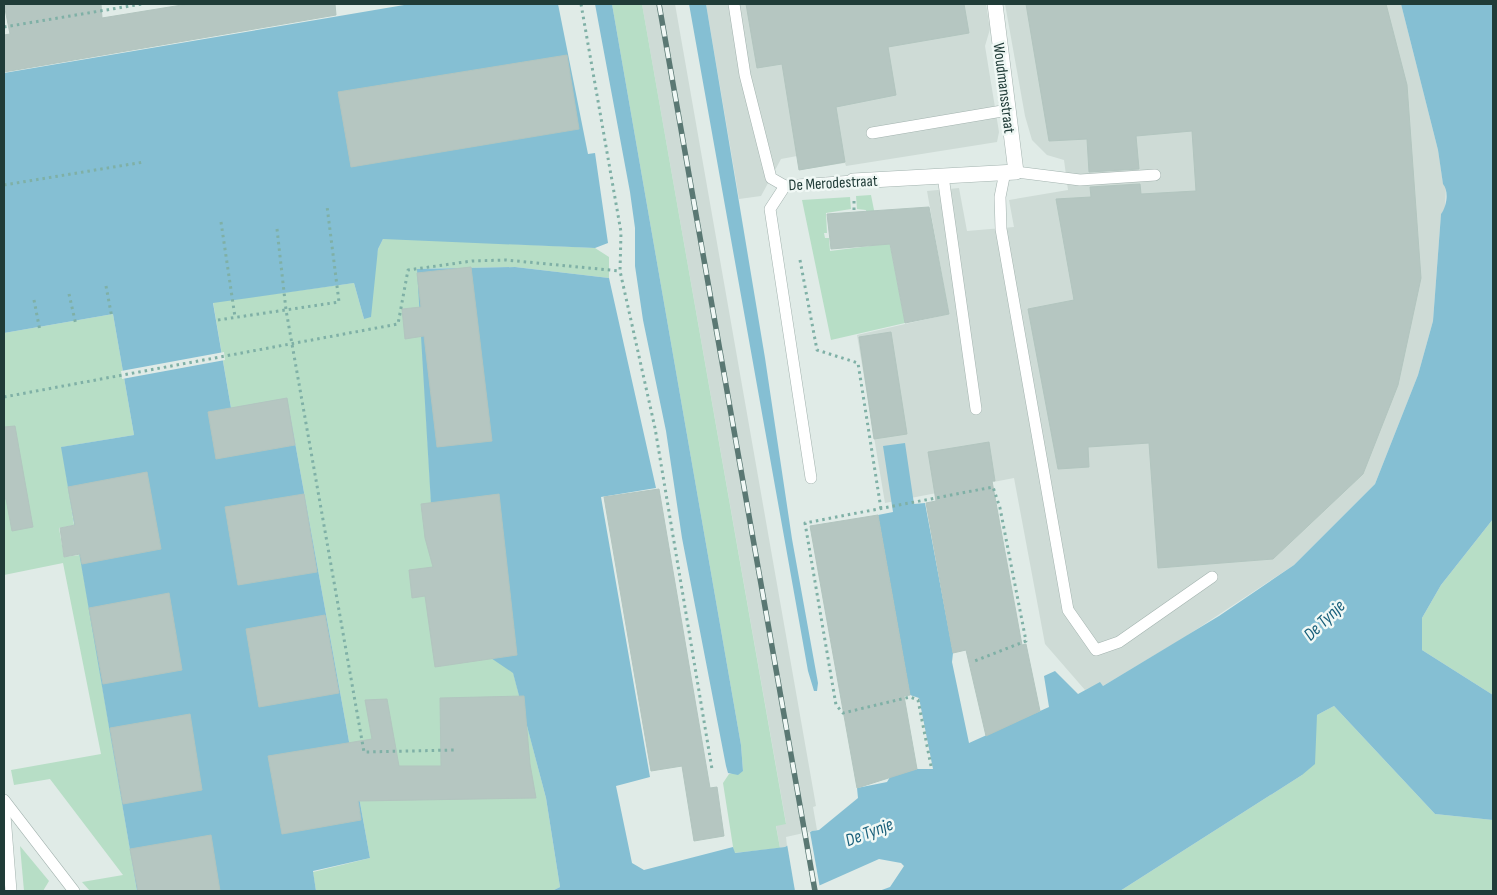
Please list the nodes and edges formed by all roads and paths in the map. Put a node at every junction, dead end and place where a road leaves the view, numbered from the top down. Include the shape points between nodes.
1 (142, 4) edge
2 (581, 4) edge
3 (734, 4) edge
4 (995, 4) edge
5 (4, 27) edge
6 (1008, 110) junction
7 (872, 133) dead end
8 (144, 162) dead end
9 (1010, 172) junction
10 (1155, 175) dead end
11 (943, 176) junction
12 (853, 181) joint
13 (4, 185) edge
14 (785, 186) junction
15 (327, 206) dead end
16 (221, 222) dead end
17 (277, 229) dead end
18 (798, 254) dead end
19 (620, 271) junction
20 (106, 286) dead end
21 (70, 294) dead end
22 (34, 300) dead end
23 (286, 310) junction
24 (234, 317) junction
25 (112, 318) dead end
26 (218, 320) dead end
27 (76, 325) dead end
28 (40, 331) dead end
29 (294, 344) junction
30 (4, 397) edge
31 (976, 409) dead end
32 (811, 478) dead end
33 (881, 509) junction
34 (1212, 577) dead end
35 (972, 662) dead end
36 (455, 750) dead end
37 (931, 766) dead end
38 (712, 769) dead end
39 (4, 802) edge
40 (11, 891) edge
41 (74, 891) edge

1 - 5 path
2 - 19 path via 621,232
3 - 14 lane, De Merodestraat via 745,75 771,178
4 - 6 street, Woudmansstraat
6 - 7 lane
6 - 9 street, Woudmansstraat
8 - 13 path
9 - 10 lane via 1080,180
9 - 11 street, De Merodestraat
9 - 34 lane via 1000,197 1001,229 1068,610 1096,650 1119,642
11 - 12 street, De Merodestraat
11 - 31 lane
12 - 14 lane, De Merodestraat
14 - 32 lane via 770,209
15 - 23 path via 339,302
16 - 24 path
17 - 23 path
18 - 33 path via 817,350 858,363
19 - 29 path via 506,260 408,270 398,324
19 - 38 path via 655,428
20 - 25 path
21 - 27 path
22 - 28 path
23 - 24 path
23 - 29 path
24 - 26 path
29 - 30 path
29 - 36 path via 364,752
33 - 35 path via 993,487 1026,641
33 - 37 path via 805,523 836,705 843,713 910,698 918,700
39 - 40 lane
39 - 41 lane

